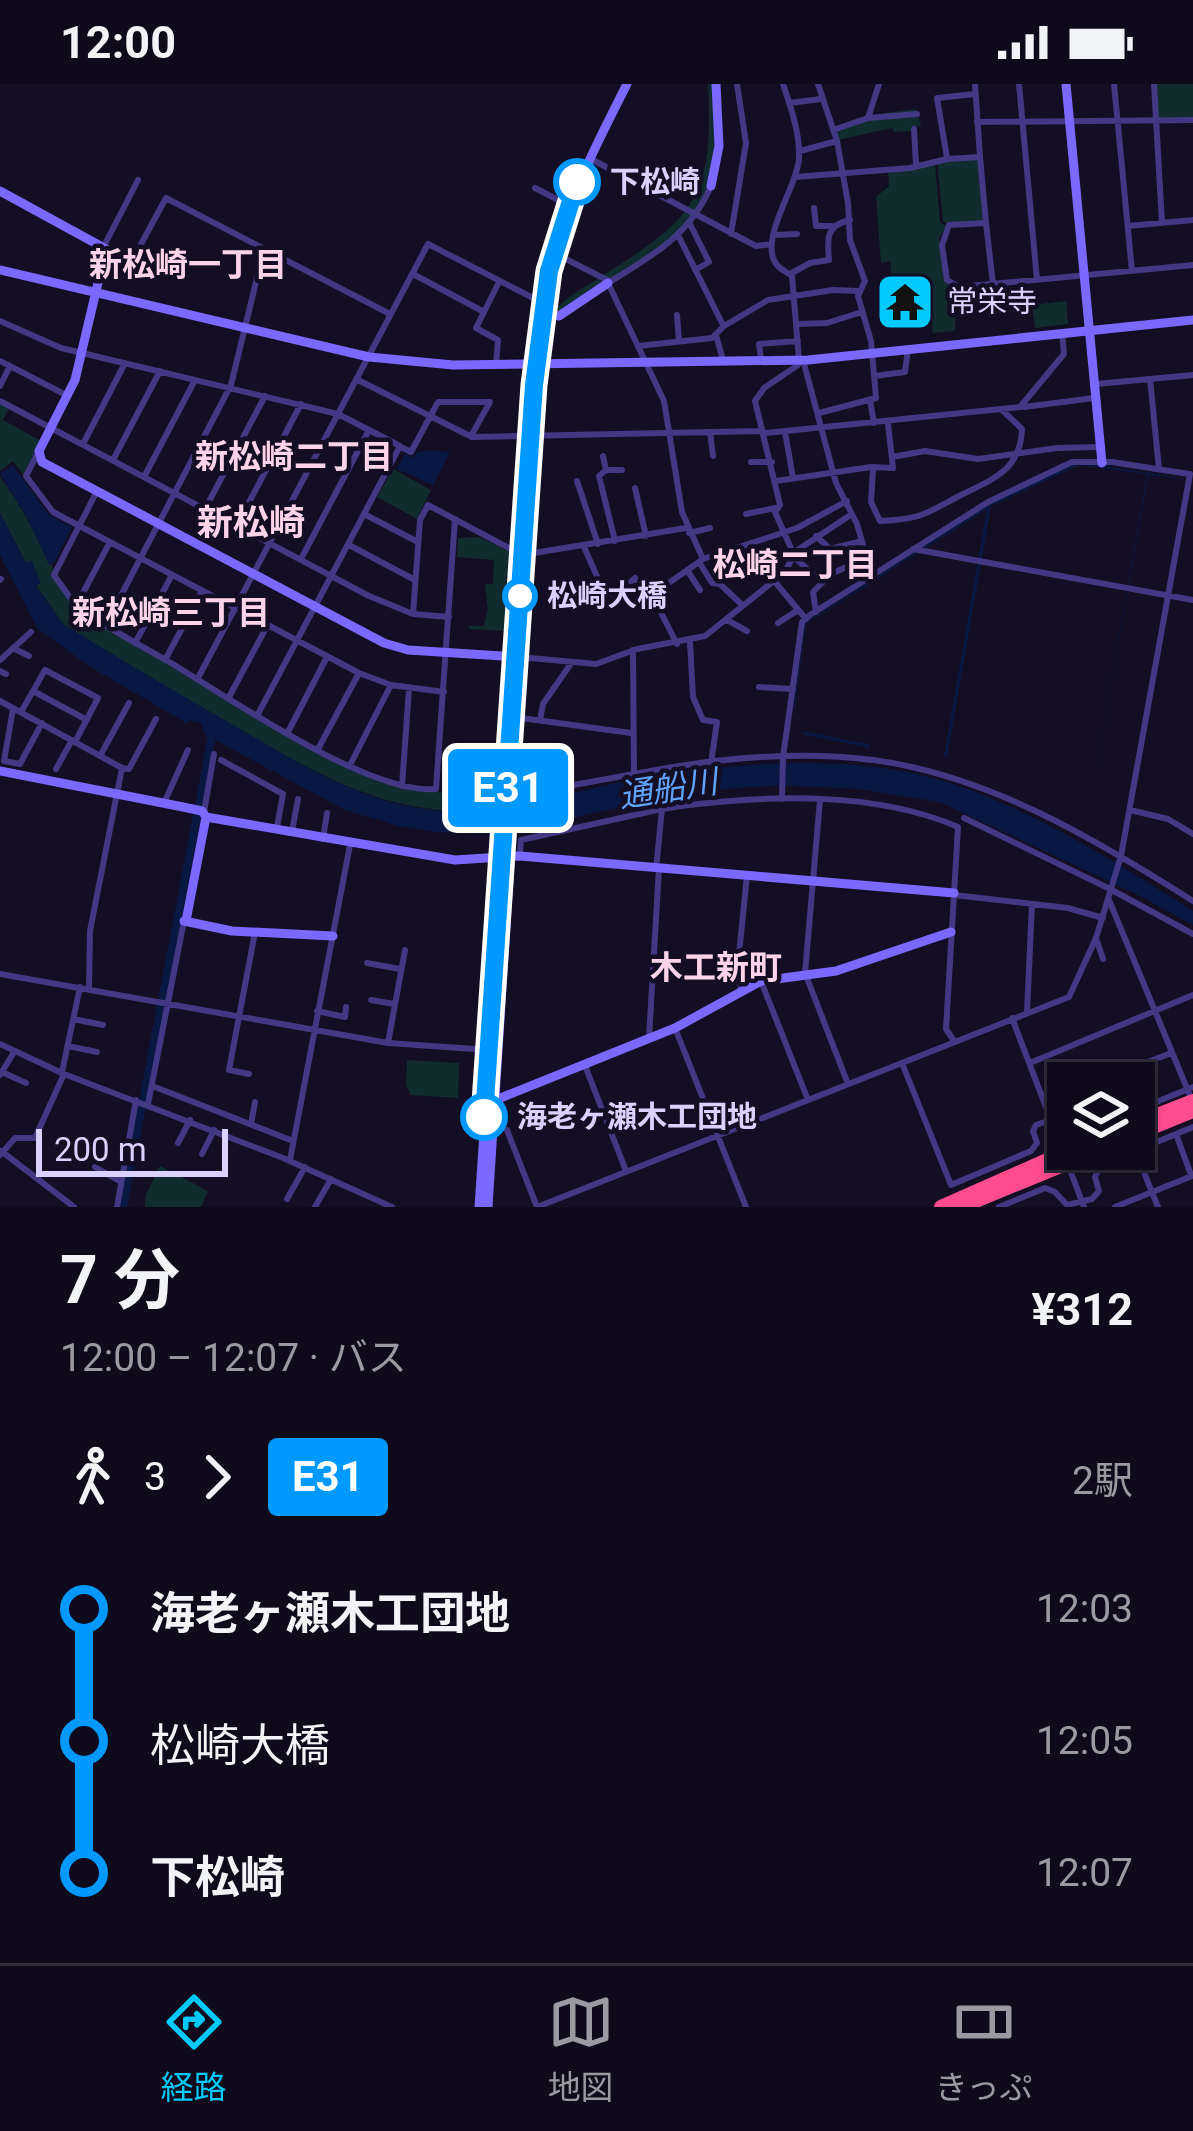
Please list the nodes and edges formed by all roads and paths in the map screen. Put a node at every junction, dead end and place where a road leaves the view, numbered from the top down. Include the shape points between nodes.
1 (627, 84) edge
2 (735, 84) edge
3 (783, 84) edge
4 (818, 84) edge
5 (879, 84) edge
6 (975, 84) edge
7 (1019, 84) edge
8 (1066, 84) edge
9 (1114, 84) edge
10 (1154, 84) edge
11 (717, 87) edge
12 (975, 94) junction
13 (821, 99) junction
14 (789, 103) junction
15 (917, 114) dead end
16 (868, 118) junction
17 (1156, 120) junction
18 (1193, 120) edge
19 (1023, 121) junction
20 (1070, 121) junction
21 (1118, 121) junction
22 (977, 122) junction
23 (914, 129) dead end
24 (833, 130) junction
25 (837, 141) junction
26 (799, 151) junction
27 (980, 157) junction
28 (589, 158) junction
29 (947, 159) junction
30 (916, 164) junction
31 (843, 174) junction
32 (795, 177) junction
33 (138, 180) dead end
34 (711, 186) joint
35 (536, 188) dead end
36 (0, 191) edge
37 (568, 205) junction
38 (814, 208) dead end
39 (696, 215) junction
40 (850, 220) junction
41 (1193, 220) edge
42 (986, 223) junction
43 (1162, 223) junction
44 (690, 224) junction
45 (832, 226) junction
46 (1128, 226) junction
47 (731, 234) junction
48 (796, 234) dead end
49 (679, 237) junction
50 (773, 239) junction
51 (105, 248) junction
52 (265, 249) junction
53 (553, 253) junction
54 (1193, 265) edge
55 (0, 270) edge
56 (695, 270) junction
57 (1132, 271) junction
58 (412, 274) junction
59 (790, 274) junction
60 (1084, 276) junction
61 (1037, 280) junction
62 (500, 282) junction
63 (609, 282) junction
64 (993, 284) junction
65 (858, 291) junction
66 (96, 292) junction
67 (795, 294) junction
68 (542, 308) junction
69 (484, 311) junction
70 (862, 312) junction
71 (390, 314) junction
72 (677, 314) dead end
73 (1193, 320) edge
74 (0, 321) edge
75 (799, 324) junction
76 (724, 326) junction
77 (245, 328) junction
78 (1090, 329) junction
79 (1062, 332) junction
80 (716, 335) junction
81 (798, 340) junction
82 (679, 341) junction
83 (638, 346) junction
84 (908, 350) junction
85 (82, 353) junction
86 (873, 354) junction
87 (368, 357) junction
88 (723, 360) junction
89 (760, 360) junction
90 (801, 360) junction
91 (0, 361) edge
92 (645, 362) junction
93 (125, 363) junction
94 (539, 363) junction
95 (496, 364) junction
96 (10, 367) junction
97 (160, 371) junction
98 (1193, 375) edge
99 (875, 376) junction
100 (195, 379) junction
101 (1150, 379) junction
102 (356, 380) junction
103 (1096, 384) junction
104 (0, 386) edge
105 (230, 387) junction
106 (68, 396) junction
107 (265, 396) junction
108 (1097, 398) junction
109 (870, 400) junction
110 (0, 401) edge
111 (301, 404) junction
112 (1021, 407) junction
113 (1002, 410) junction
114 (819, 413) junction
115 (338, 414) junction
116 (430, 417) junction
117 (874, 423) junction
118 (888, 424) junction
119 (51, 428) junction
120 (369, 430) junction
121 (823, 430) junction
122 (667, 432) junction
123 (710, 432) junction
124 (764, 432) junction
125 (785, 432) junction
126 (471, 436) junction
127 (534, 436) junction
128 (83, 444) junction
129 (400, 446) junction
130 (1102, 447) junction
131 (40, 451) junction
132 (1020, 453) junction
133 (603, 456) dead end
134 (713, 457) dead end
135 (892, 457) junction
136 (113, 460) junction
137 (772, 461) junction
138 (751, 463) dead end
139 (1102, 464) junction
140 (873, 469) junction
141 (1159, 469) junction
142 (606, 470) junction
143 (622, 470) dead end
144 (833, 473) junction
145 (1191, 474) edge
146 (144, 477) junction
147 (793, 478) junction
148 (577, 481) dead end
149 (776, 481) junction
150 (635, 488) dead end
151 (98, 491) junction
152 (175, 494) junction
153 (847, 502) junction
154 (778, 507) junction
155 (205, 509) junction
156 (364, 514) junction
157 (746, 514) dead end
158 (852, 514) junction
159 (877, 518) junction
160 (455, 519) junction
161 (158, 524) junction
162 (857, 524) junction
163 (237, 525) junction
164 (79, 526) junction
165 (710, 528) dead end
166 (688, 530) junction
167 (782, 534) junction
168 (646, 536) junction
169 (816, 536) junction
170 (615, 541) junction
171 (862, 541) junction
172 (110, 542) junction
173 (418, 542) junction
174 (269, 543) junction
175 (598, 544) junction
176 (348, 545) junction
177 (584, 546) junction
178 (917, 550) junction
179 (526, 555) junction
180 (794, 556) junction
181 (140, 558) junction
182 (866, 558) junction
183 (301, 559) junction
184 (701, 561) junction
185 (686, 570) junction
186 (253, 574) junction
187 (813, 574) dead end
188 (172, 575) junction
189 (331, 576) junction
190 (872, 576) junction
191 (415, 580) junction
192 (775, 582) junction
193 (700, 590) dead end
194 (202, 591) junction
195 (650, 596) junction
196 (1168, 596) junction
197 (1193, 600) edge
198 (742, 605) junction
199 (76, 606) junction
200 (315, 607) junction
201 (235, 608) junction
202 (798, 610) junction
203 (816, 612) junction
204 (413, 614) junction
205 (448, 617) junction
206 (806, 619) junction
207 (727, 620) junction
208 (778, 623) dead end
209 (267, 625) junction
210 (105, 626) junction
211 (747, 631) dead end
212 (31, 632) dead end
213 (297, 640) junction
214 (690, 642) junction
215 (135, 644) junction
216 (676, 644) junction
217 (15, 649) junction
218 (633, 650) junction
219 (446, 653) junction
220 (29, 656) dead end
221 (327, 657) junction
222 (519, 657) junction
223 (0, 660) edge
224 (165, 660) junction
225 (572, 662) junction
226 (358, 673) junction
227 (198, 680) junction
228 (391, 685) junction
229 (759, 687) dead end
230 (409, 689) junction
231 (793, 689) junction
232 (33, 691) junction
233 (444, 692) junction
234 (229, 697) junction
235 (0, 701) edge
236 (129, 703) dead end
237 (17, 711) junction
238 (258, 714) junction
239 (518, 717) junction
240 (156, 719) dead end
241 (87, 720) junction
242 (540, 720) junction
243 (42, 723) junction
244 (288, 732) junction
245 (631, 733) junction
246 (74, 741) junction
247 (318, 749) junction
248 (188, 750) dead end
249 (100, 755) junction
250 (785, 759) junction
251 (711, 763) junction
252 (350, 765) junction
253 (122, 767) junction
254 (56, 769) dead end
255 (0, 771) edge
256 (634, 774) junction
257 (402, 786) junction
258 (117, 794) junction
259 (782, 796) junction
260 (511, 798) junction
261 (298, 800) dead end
262 (820, 800) junction
263 (164, 803) junction
264 (662, 809) junction
265 (1130, 810) junction
266 (201, 813) junction
267 (327, 813) dead end
268 (964, 818) dead end
269 (277, 831) junction
270 (292, 834) junction
271 (1193, 834) edge
272 (322, 839) junction
273 (350, 845) junction
274 (510, 852) junction
275 (1121, 856) junction
276 (657, 868) junction
277 (746, 875) junction
278 (813, 881) junction
279 (1112, 890) junction
280 (954, 894) junction
281 (1109, 900) junction
282 (1193, 902) edge
283 (1032, 904) junction
284 (1103, 918) junction
285 (185, 921) junction
286 (255, 932) junction
287 (951, 932) junction
288 (1193, 934) edge
289 (333, 936) junction
290 (1096, 938) junction
291 (405, 950) dead end
292 (1103, 958) dead end
293 (367, 963) dead end
294 (400, 969) junction
295 (805, 973) junction
296 (0, 974) edge
297 (761, 981) junction
298 (85, 988) junction
299 (742, 992) junction
300 (1193, 995) edge
301 (371, 1000) dead end
302 (167, 1003) junction
303 (394, 1004) junction
304 (346, 1007) dead end
305 (1155, 1010) junction
306 (317, 1011) junction
307 (1027, 1012) junction
308 (240, 1016) junction
309 (1012, 1018) junction
310 (73, 1019) junction
311 (103, 1025) dead end
312 (675, 1028) junction
313 (314, 1030) junction
314 (649, 1038) junction
315 (954, 1041) junction
316 (388, 1043) junction
317 (0, 1044) edge
318 (68, 1046) junction
319 (489, 1050) junction
320 (14, 1052) junction
321 (97, 1052) dead end
322 (1171, 1053) junction
323 (1148, 1062) edge
324 (584, 1063) junction
325 (902, 1063) junction
326 (1029, 1064) junction
327 (1, 1073) edge
328 (63, 1074) junction
329 (249, 1074) dead end
330 (26, 1083) dead end
331 (848, 1084) junction
332 (155, 1087) dead end
333 (1191, 1095) edge
334 (808, 1100) junction
335 (493, 1101) junction
336 (1047, 1101) edge
337 (255, 1102) dead end
338 (1044, 1102) junction
339 (142, 1103) junction
340 (1155, 1105) edge
341 (1047, 1110) edge
342 (1193, 1111) edge
343 (1155, 1113) edge
344 (190, 1120) junction
345 (1047, 1120) edge
346 (250, 1124) junction
347 (1193, 1126) edge
348 (214, 1130) junction
349 (507, 1130) dead end
350 (1155, 1132) edge
351 (1175, 1134) junction
352 (718, 1137) junction
353 (1155, 1138) edge
354 (293, 1141) junction
355 (178, 1143) dead end
356 (1, 1152) edge
357 (202, 1154) dead end
358 (290, 1160) junction
359 (1047, 1163) edge
360 (1047, 1165) edge
361 (94, 1167) dead end
362 (305, 1167) junction
363 (1072, 1170) edge
364 (1098, 1170) edge
365 (1144, 1170) edge
366 (626, 1171) junction
367 (1192, 1178) edge
368 (331, 1179) junction
369 (121, 1182) junction
370 (1152, 1192) junction
371 (287, 1199) dead end
372 (1083, 1205) edge
373 (74, 1207) edge
374 (116, 1207) edge
375 (315, 1207) edge
376 (392, 1207) edge
377 (483, 1207) edge
378 (537, 1207) edge
379 (746, 1207) edge
380 (940, 1207) edge
381 (961, 1207) edge
382 (999, 1207) edge
383 (1115, 1207) edge
384 (1158, 1207) edge

1 - 28 street
2 - 11 street
2 - 47 street via 746,143
3 - 14 street
4 - 13 street
5 - 16 street
6 - 12 street
7 - 19 street
8 - 20 street
9 - 21 street
10 - 17 street
11 - 34 street
12 - 22 street
12 - 29 street via 937,98
13 - 14 street
13 - 24 street
14 - 26 street
15 - 16 street
16 - 24 street
17 - 18 street
17 - 21 street
17 - 43 street
19 - 20 street
19 - 22 street
19 - 61 street
20 - 21 street
20 - 60 street
21 - 46 street
22 - 27 street
23 - 30 street
24 - 25 street
25 - 26 street
25 - 31 street
26 - 32 street
27 - 29 street
27 - 42 street
28 - 37 street
28 - 39 street
29 - 30 street
30 - 31 street
31 - 32 street
31 - 40 street
32 - 50 street
33 - 51 street
34 - 39 street
35 - 37 street
36 - 51 street
37 - 53 street
38 - 45 street via 816,226
39 - 44 street
39 - 47 street
40 - 45 street
40 - 65 street via 866,280
41 - 43 street
42 - 64 street
42 - 64 street via 949,225 942,244 947,280
43 - 46 street
44 - 49 street
44 - 56 street via 710,262
45 - 59 street via 829,260
46 - 57 street
47 - 50 street via 756,247
48 - 50 street
49 - 56 street
49 - 63 street
50 - 59 street via 776,265
51 - 52 street via 134,257 166,198
51 - 66 street
52 - 71 street
52 - 77 street
53 - 63 street
53 - 68 street
54 - 57 street
55 - 66 street
56 - 76 street
57 - 60 street
58 - 62 street via 428,244
58 - 69 street
58 - 71 street
59 - 67 street
60 - 61 street
60 - 78 street
61 - 64 street
62 - 68 street
62 - 69 street
63 - 68 street via 559,316
63 - 83 street
65 - 67 street
65 - 70 street
66 - 77 street
66 - 85 street
67 - 75 street
67 - 76 street via 767,300
68 - 94 street
69 - 95 street via 476,328 498,340
70 - 75 street
70 - 86 street
71 - 87 street
72 - 82 street
73 - 78 street
74 - 85 street
75 - 81 street
76 - 80 street
77 - 87 street
77 - 105 street
78 - 79 street
78 - 103 street
79 - 84 street
79 - 112 street via 1064,354
80 - 82 street
80 - 88 street
81 - 89 street via 759,344
81 - 90 street
82 - 83 street
83 - 92 street
84 - 86 street
84 - 99 street via 905,372
85 - 93 street
85 - 106 street
86 - 90 street
86 - 99 street
87 - 95 street
87 - 102 street
88 - 89 street
88 - 92 street
89 - 90 street
90 - 114 street
90 - 124 street via 757,396
91 - 96 street
92 - 94 street
92 - 122 street via 664,401
93 - 97 street
93 - 128 street
94 - 95 street
94 - 127 street
96 - 104 street
96 - 106 street
97 - 100 street
97 - 136 street
98 - 101 street
99 - 109 street
100 - 105 street
100 - 146 street
101 - 103 street
101 - 141 street
102 - 115 street
102 - 116 street
103 - 108 street
105 - 107 street
105 - 152 street
106 - 119 street
107 - 111 street
107 - 155 street
108 - 112 street
108 - 130 street
109 - 114 street
109 - 117 street
110 - 119 street
111 - 115 street
111 - 163 street
112 - 113 street
113 - 118 street
113 - 132 street via 1022,429
114 - 121 street
115 - 120 street
115 - 174 street
116 - 126 street
116 - 126 street via 438,402 490,402
116 - 129 street via 411,452
117 - 118 street
117 - 121 street
118 - 135 street
119 - 128 street
119 - 131 street
120 - 129 street
120 - 183 street
121 - 125 street
121 - 144 street
122 - 123 street
122 - 127 street
122 - 166 street
123 - 124 street
123 - 134 street
124 - 125 street
124 - 137 street
125 - 147 street
126 - 127 street
127 - 179 street
128 - 136 street
129 - 156 street
130 - 132 street
130 - 139 street
131 - 151 street via 42,462
131 - 164 street via 26,476 53,512
132 - 135 street
132 - 159 street via 996,479 929,515
133 - 142 street
135 - 140 street via 893,468
136 - 146 street
137 - 138 street
137 - 149 street
139 - 141 street
139 - 178 street via 1072,462 988,502
140 - 144 street
140 - 159 street
141 - 145 street
142 - 143 street
142 - 170 street via 599,476
144 - 147 street
144 - 153 street
145 - 196 street
146 - 152 street
147 - 149 street
148 - 175 street
149 - 154 street
150 - 168 street
151 - 161 street
151 - 164 street
152 - 155 street
152 - 161 street
153 - 158 street
153 - 167 street
154 - 157 street
154 - 167 street
155 - 163 street
156 - 173 street
156 - 176 street
158 - 162 street
158 - 169 street
159 - 162 street
160 - 173 street via 428,505
160 - 179 street
160 - 205 street
161 - 181 street
161 - 186 street
162 - 171 street
163 - 174 street
164 - 172 street
164 - 199 street via 53,575
165 - 166 street
166 - 168 street
166 - 184 street
167 - 180 street
167 - 184 street
168 - 170 street
169 - 171 street via 830,549
169 - 180 street
170 - 175 street
171 - 182 street
172 - 181 street
172 - 199 street
173 - 191 street
174 - 183 street
174 - 186 street
175 - 177 street
176 - 189 street
176 - 191 street
177 - 179 street
177 - 195 street via 603,590 615,596 634,578
178 - 190 street
178 - 196 street
179 - 222 street
180 - 187 street
180 - 192 street
181 - 188 street
181 - 210 street
182 - 190 street
182 - 203 street via 813,592
183 - 189 street
184 - 185 street
184 - 198 street via 712,584
185 - 193 street
185 - 195 street
186 - 200 street
186 - 201 street
188 - 194 street
188 - 215 street
189 - 200 street
189 - 204 street
190 - 203 street
191 - 204 street
192 - 198 street
192 - 202 street
194 - 201 street
194 - 224 street
195 - 216 street
196 - 197 street
196 - 265 street
198 - 207 street
199 - 210 street
200 - 213 street
200 - 219 street via 384,643
201 - 209 street
201 - 227 street
202 - 206 street
202 - 208 street
203 - 206 street
204 - 205 street
205 - 219 street
206 - 231 street
207 - 211 street
207 - 214 street
209 - 213 street
209 - 234 street
210 - 215 street
212 - 217 street
213 - 221 street
213 - 238 street
214 - 216 street
214 - 251 street via 693,697 703,720 717,722
215 - 224 street
216 - 218 street
217 - 220 street
217 - 223 street
218 - 225 street via 604,663
218 - 245 street
219 - 222 street
219 - 233 street
221 - 226 street
221 - 244 street
222 - 225 street
222 - 239 street
222 - 260 street
224 - 227 street
225 - 242 street
226 - 228 street
226 - 247 street
227 - 234 street
228 - 230 street
228 - 252 street
229 - 231 street
230 - 233 street
230 - 257 street
231 - 250 street
232 - 237 street
232 - 241 street
232 - 241 street via 45,670 98,698
233 - 257 street via 436,790
234 - 238 street
235 - 237 street
236 - 249 street
237 - 243 street
237 - 243 street via 4,760 20,764
238 - 244 street
239 - 242 street
239 - 260 street
240 - 253 street via 129,769
241 - 246 street
242 - 245 street
243 - 246 street
244 - 247 street
245 - 256 street
246 - 249 street
246 - 254 street
247 - 252 street
248 - 263 street
249 - 253 street
250 - 251 street
250 - 259 street
250 - 275 street via 870,759 940,774
251 - 256 street
252 - 257 street
253 - 258 street
255 - 258 street
256 - 260 street
258 - 263 street
258 - 298 street
259 - 262 street
259 - 264 street
260 - 274 street
261 - 270 street
262 - 278 street
262 - 280 street via 958,827
263 - 266 street
264 - 274 street via 521,840
264 - 276 street
265 - 271 street
265 - 275 street
266 - 269 street
266 - 269 street via 218,757 283,794
266 - 285 street
267 - 272 street
268 - 279 street
269 - 270 street
270 - 272 street
272 - 273 street
273 - 274 street via 455,860
273 - 289 street
274 - 276 street
274 - 319 street
274 - 335 street
275 - 279 street
275 - 282 street
276 - 277 street
276 - 314 street
277 - 278 street
277 - 299 street
278 - 280 street
278 - 295 street
279 - 281 street
279 - 288 street
280 - 283 street
280 - 287 street
281 - 284 street
281 - 305 street
283 - 284 street
283 - 307 street
284 - 290 street
285 - 286 street
285 - 302 street
286 - 289 street
286 - 308 street
287 - 295 street
287 - 315 street via 946,1029
289 - 306 street
290 - 292 street
290 - 307 street via 1069,997
291 - 294 street
293 - 294 street
294 - 303 street
295 - 297 street
295 - 331 street
296 - 298 street
297 - 299 street
297 - 334 street
298 - 302 street
298 - 310 street
299 - 312 street
300 - 305 street
301 - 303 street
302 - 308 street
302 - 339 street
303 - 316 street
304 - 306 street via 345,1017
305 - 322 street
305 - 326 street
306 - 313 street
307 - 309 street
308 - 313 street
308 - 329 street via 229,1070
309 - 315 street
309 - 326 street
310 - 311 street
310 - 318 street
312 - 314 street
312 - 352 street
313 - 316 street
313 - 354 street
314 - 324 street
315 - 325 street
316 - 319 street
317 - 320 street
318 - 321 street
318 - 328 street
319 - 377 street
320 - 327 street
320 - 328 street
322 - 323 street
322 - 333 street
324 - 335 street
324 - 366 street
325 - 331 street
325 - 345 street via 951,1185 1031,1151 1034,1127
326 - 338 street
327 - 330 street
328 - 339 street
328 - 356 street via 34,1138 15,1138
331 - 334 street
332 - 346 street
333 - 340 street
333 - 343 highway
334 - 352 street
335 - 377 street
336 - 338 street
337 - 346 street
338 - 341 street
339 - 344 street
339 - 369 street
342 - 350 highway
344 - 348 street
344 - 355 street
346 - 354 street
347 - 351 street
348 - 357 street
348 - 358 street
349 - 378 street
351 - 353 street
351 - 367 street
352 - 366 street
352 - 379 street
354 - 358 street
356 - 373 street
358 - 362 street
359 - 380 highway
360 - 381 highway
361 - 369 street
362 - 368 street
362 - 371 street
363 - 372 street
364 - 372 street via 1097,1195
365 - 370 street
366 - 378 street
367 - 370 street
368 - 375 street
368 - 376 street
369 - 374 street
370 - 383 street
370 - 384 street
372 - 382 street via 1066,1205 1045,1188

